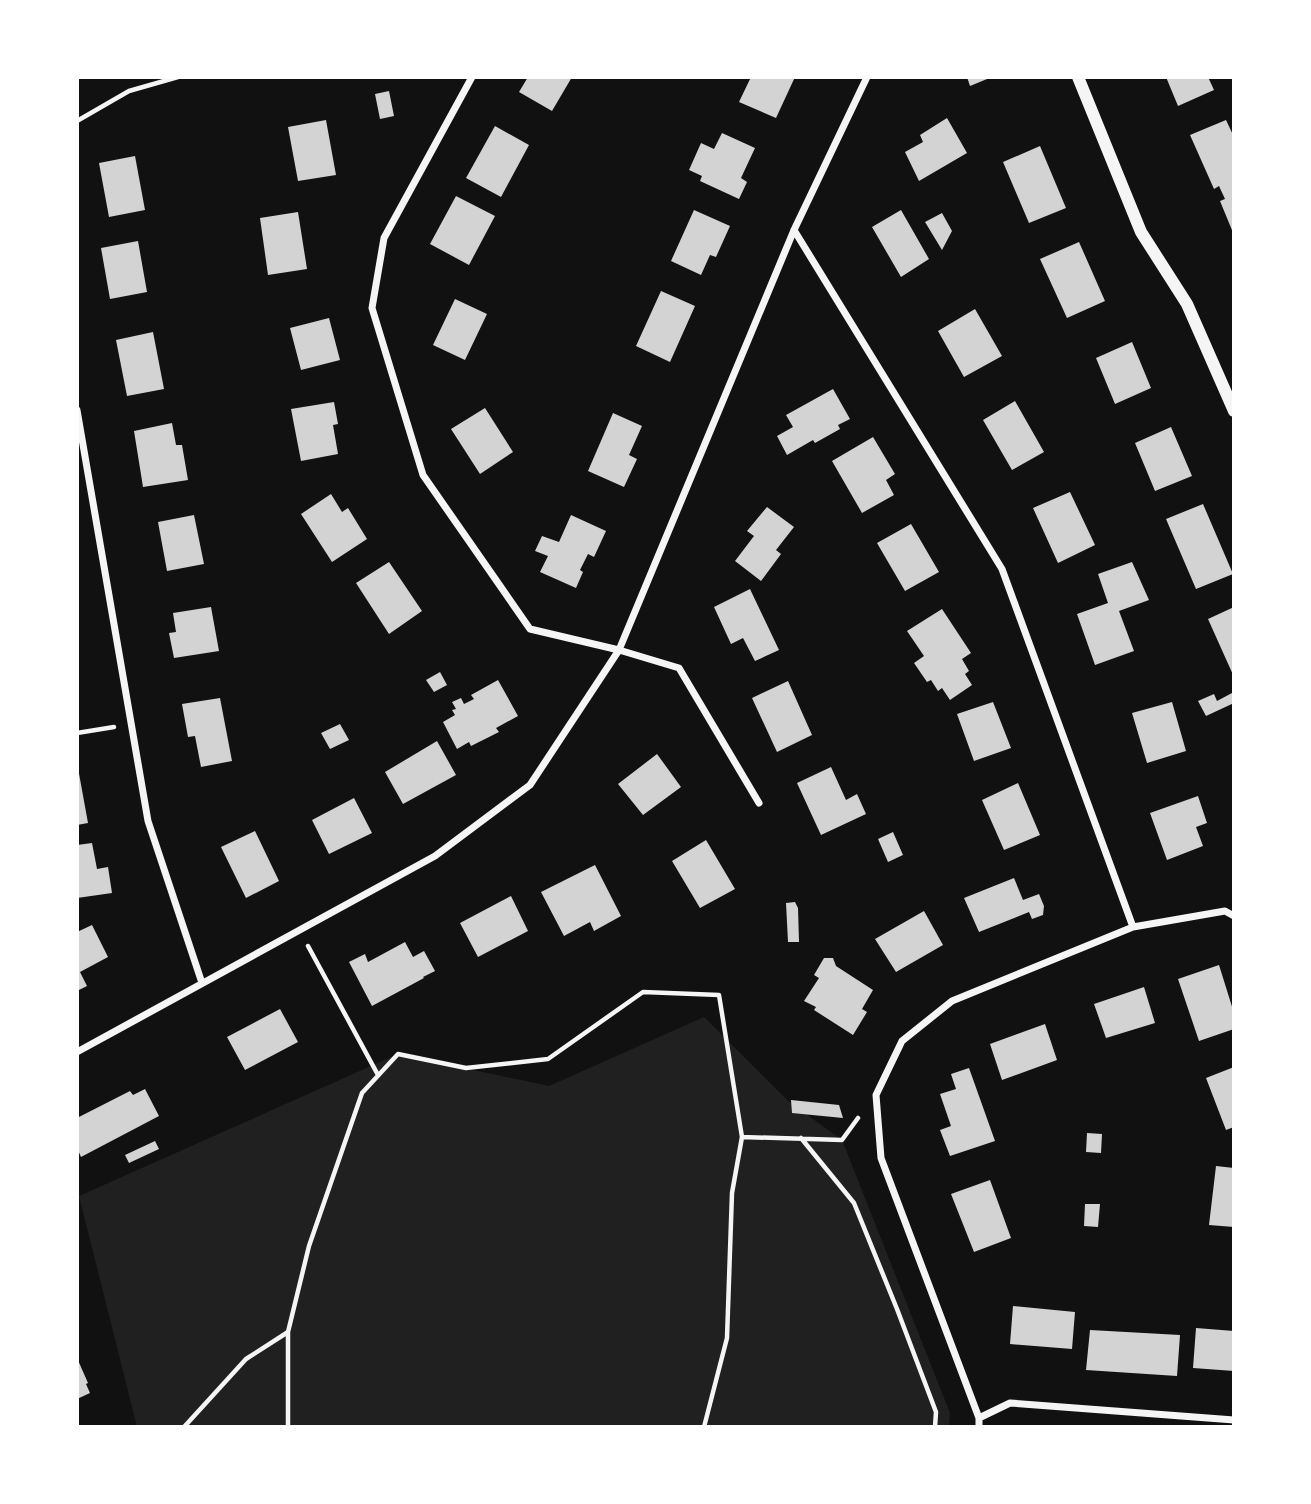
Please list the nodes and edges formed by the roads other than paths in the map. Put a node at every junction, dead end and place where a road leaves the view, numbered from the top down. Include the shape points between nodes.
1 (472, 77) edge
2 (867, 77) edge
3 (1078, 77) edge
4 (794, 230) junction
5 (77, 410) edge
6 (1234, 411) edge
7 (619, 650) junction
8 (759, 803) dead end
9 (1234, 916) edge
10 (1133, 927) junction
11 (202, 983) junction
12 (77, 1052) edge
13 (979, 1418) junction
14 (1234, 1420) edge
15 (979, 1427) edge

1 - 7 street via 384,238 372,307 423,475 530,629
2 - 4 street
3 - 6 street via 1141,232 1187,304
4 - 7 street
4 - 10 street via 1002,569
5 - 11 street via 148,821
7 - 8 street via 679,668
7 - 11 street via 530,785 435,856
9 - 10 street via 1225,911
10 - 13 street via 952,1001 902,1041 876,1095 881,1158
11 - 12 street
13 - 14 street via 1010,1404
13 - 15 street

